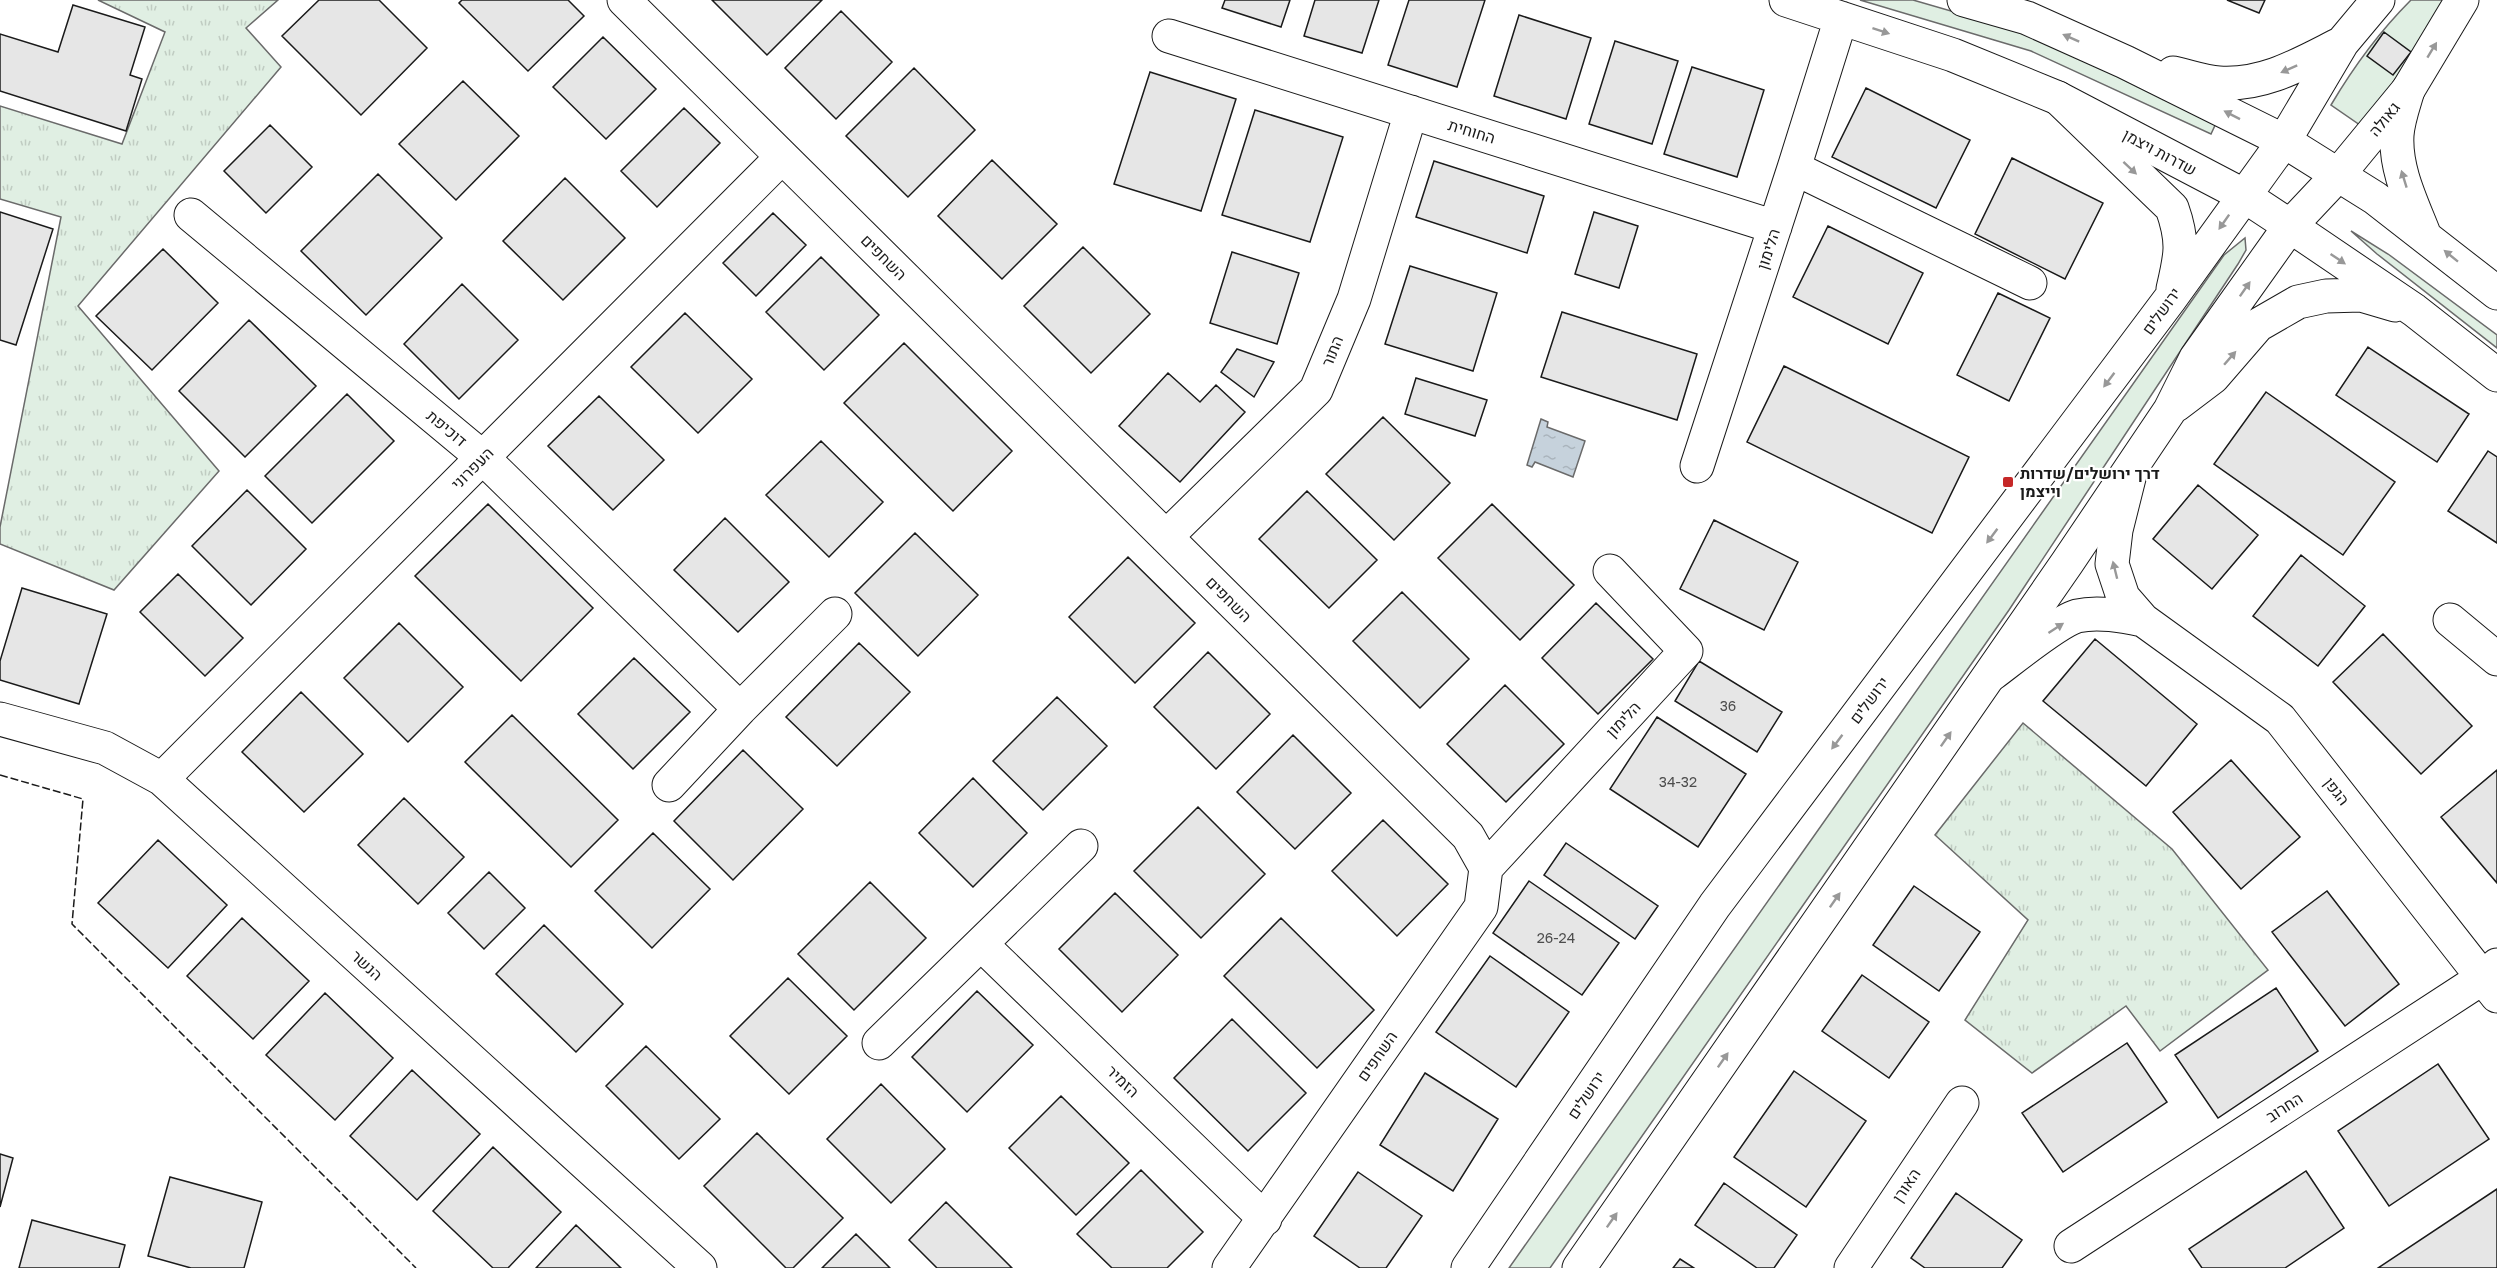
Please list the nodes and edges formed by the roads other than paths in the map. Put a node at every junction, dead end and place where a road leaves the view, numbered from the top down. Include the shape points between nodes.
1 (624, 0) edge
2 (1786, 0) edge
3 (1964, 0) edge
4 (2378, 0) edge
5 (2462, 0) edge
6 (1841, 18) junction
7 (1169, 36) dead end
8 (2342, 43) junction
9 (2125, 62) junction
10 (2408, 90) junction
11 (2058, 98) junction
12 (1412, 112) junction
13 (2284, 141) junction
14 (782, 157) junction
15 (1794, 168) junction
16 (2338, 175) junction
17 (2243, 195) junction
18 (191, 214) dead end
19 (1775, 226) junction
20 (2290, 226) junction
21 (2424, 234) junction
22 (2030, 284) dead end
23 (2497, 293) edge
24 (2170, 299) junction
25 (2414, 310) junction
26 (2497, 375) edge
27 (2170, 410) junction
28 (483, 457) junction
29 (1697, 466) dead end
30 (2133, 466) junction
31 (1166, 537) junction
32 (1610, 572) dead end
33 (835, 614) dead end
34 (2143, 620) junction
35 (2450, 620) dead end
36 (2497, 659) edge
37 (1991, 674) junction
38 (740, 709) junction
39 (0, 718) edge
40 (162, 778) junction
41 (669, 785) dead end
42 (1081, 846) dead end
43 (1486, 868) junction
44 (981, 944) junction
45 (2493, 979) edge
46 (879, 1043) dead end
47 (1962, 1103) dead end
48 (1265, 1219) junction
49 (2071, 1246) dead end
50 (700, 1268) edge
51 (1229, 1268) edge
52 (1468, 1268) edge
53 (1579, 1268) edge
54 (1851, 1268) edge

1 - 14 street, השחפים
2 - 6 street, שדרות ויצמן
9 -> 3 street via 2027,18
4 - 8 street
10 -> 5 street, גאולה
6 -> 11 street, שדרות ויצמן via 1953,55
6 - 15 street, הלימון
7 - 12 street, החוחית
8 -> 9 street via 2259,81 2219,83
8 - 13 street
13 -> 9 street
10 - 16 street, גאולה
21 -> 10 street via 2398,157 2397,135
11 - 17 street, שדרות ויצמן
11 -> 24 street via 2172,208 2180,232 2180,252
12 - 19 street, החוחית
12 - 31 street, התור via 1354,299 1316,390
13 - 16 street
13 - 17 street, ירושלים
14 - 28 street, העפרוני
14 - 31 street, השחפים
15 - 19 street, הלימון
15 - 22 street
16 - 20 street, גאולה
16 - 21 street
17 - 20 street, שדרות ויצמן
17 -> 24 street, ירושלים
18 - 28 street, דוכיפת
19 - 29 street, הלימון
20 -> 25 street, שדרות ויצמן
27 -> 20 street via 2196,358
23 -> 21 street
24 -> 52 street, ירושלים via 1715,905
25 - 26 street, שדרות ויצמן
27 -> 25 street via 2213,377 2258,325 2298,302 2361,295
27 - 30 street
28 - 38 street, דוכיפת
28 - 40 street, העפרוני
34 -> 30 street, הגפן via 2123,597 2112,564 2115,530
30 - 37 street
31 - 43 street, השחפים via 1468,836
32 - 43 street, הלימון via 1686,651
33 - 38 street
37 -> 34 street, הגפן via 2078,616 2120,615
34 - 45 street, הגפן via 2280,718
35 - 36 street
53 -> 37 street
38 - 41 street
39 - 40 street, הנשר via 105,748
40 - 50 street, הנשר
42 - 44 street
43 - 48 street, השחפים via 1480,907
44 - 46 street
44 - 48 street, הזמיר
45 - 49 street, החרוב
47 - 54 street, האורן
48 - 51 street, השחפים

